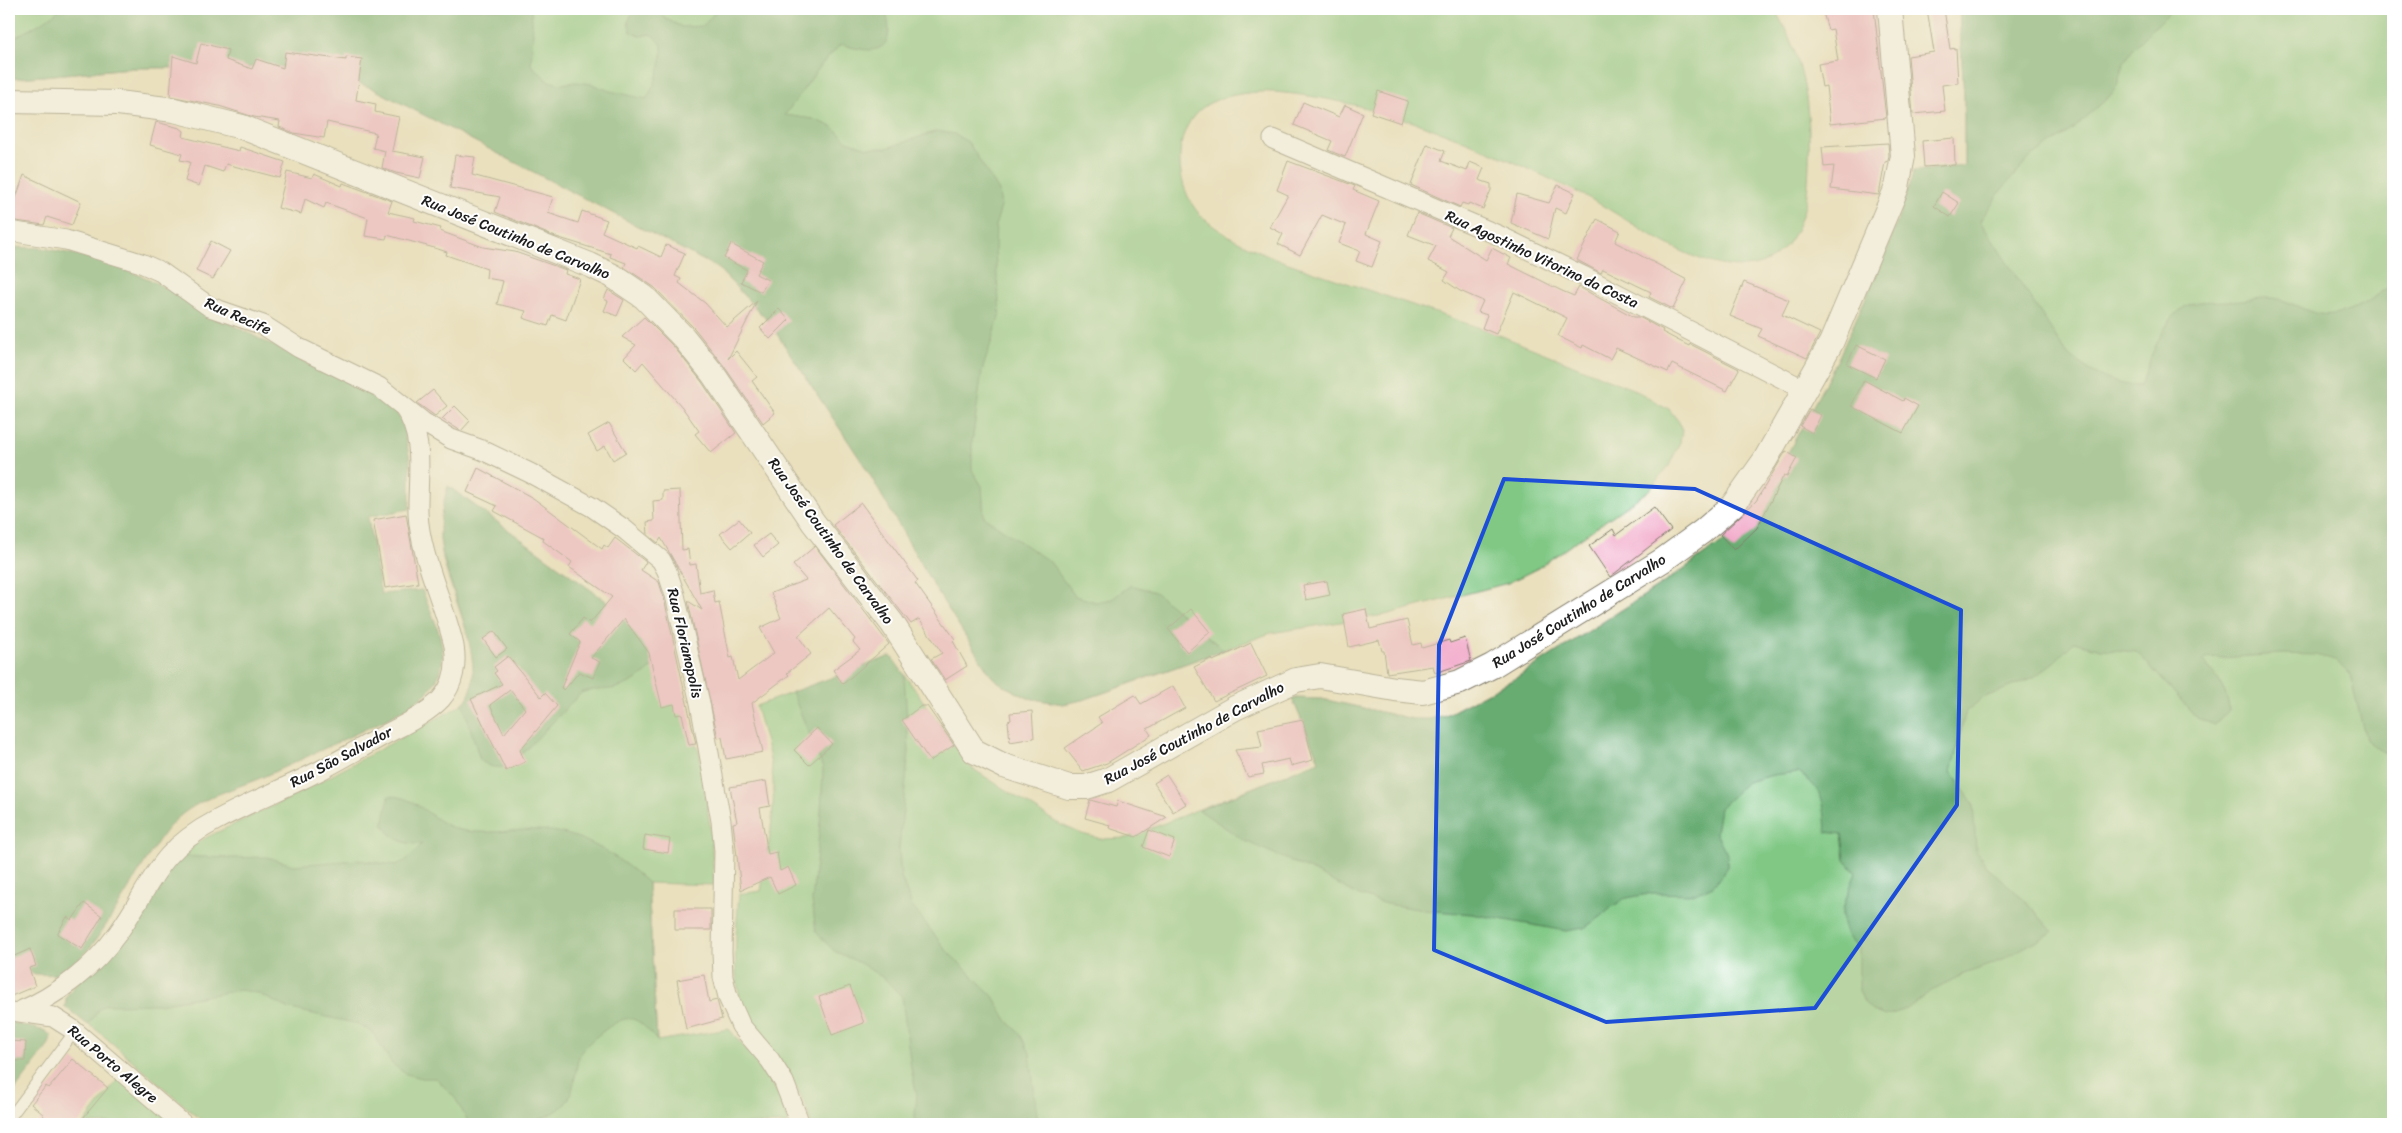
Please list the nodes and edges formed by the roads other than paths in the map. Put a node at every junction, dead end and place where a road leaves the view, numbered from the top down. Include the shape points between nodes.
1 (1890, 9) edge
2 (9, 101) edge
3 (1273, 139) dead end
4 (9, 230) edge
5 (1805, 390) junction
6 (402, 405) junction
7 (61, 988) junction
8 (13, 1012) edge
9 (56, 1018) junction
10 (75, 1031) junction
11 (9, 1119) edge
12 (182, 1124) edge
13 (800, 1124) edge

1 - 5 street, Rua José Coutinho de Carvalho via 1903,156 1900,175 1850,301
2 - 5 street, Rua José Coutinho de Carvalho via 118,103 174,110 242,127 590,265 627,285 672,323 713,374 813,522 888,617 974,751 1004,766 1070,787 1086,787 1108,780 1235,708 1296,680 1320,676 1422,692 1475,675 1663,560 1722,515 1752,480
3 - 5 street, Rua Agostinho Vitorino da Costa via 1500,236
4 - 6 street, Rua Recife via 66,240 151,267 210,307 263,326 299,348 379,387
6 - 7 street, Rua São Salvador via 417,441 421,536 454,646 456,662 448,689 427,711 318,772 223,816 180,842 162,861 112,940 82,972
6 - 13 street, Rua Florianopolis via 451,439 530,473 592,507 643,543 665,566 675,594 710,756 724,840 723,977 729,1002 741,1026 781,1076
7 - 8 street, Rua São Salvador
7 - 9 street via 54,1004
8 - 9 street, Rua Porto Alegre
9 - 10 street, Rua Porto Alegre
10 - 11 lane
10 - 12 street, Rua Porto Alegre

